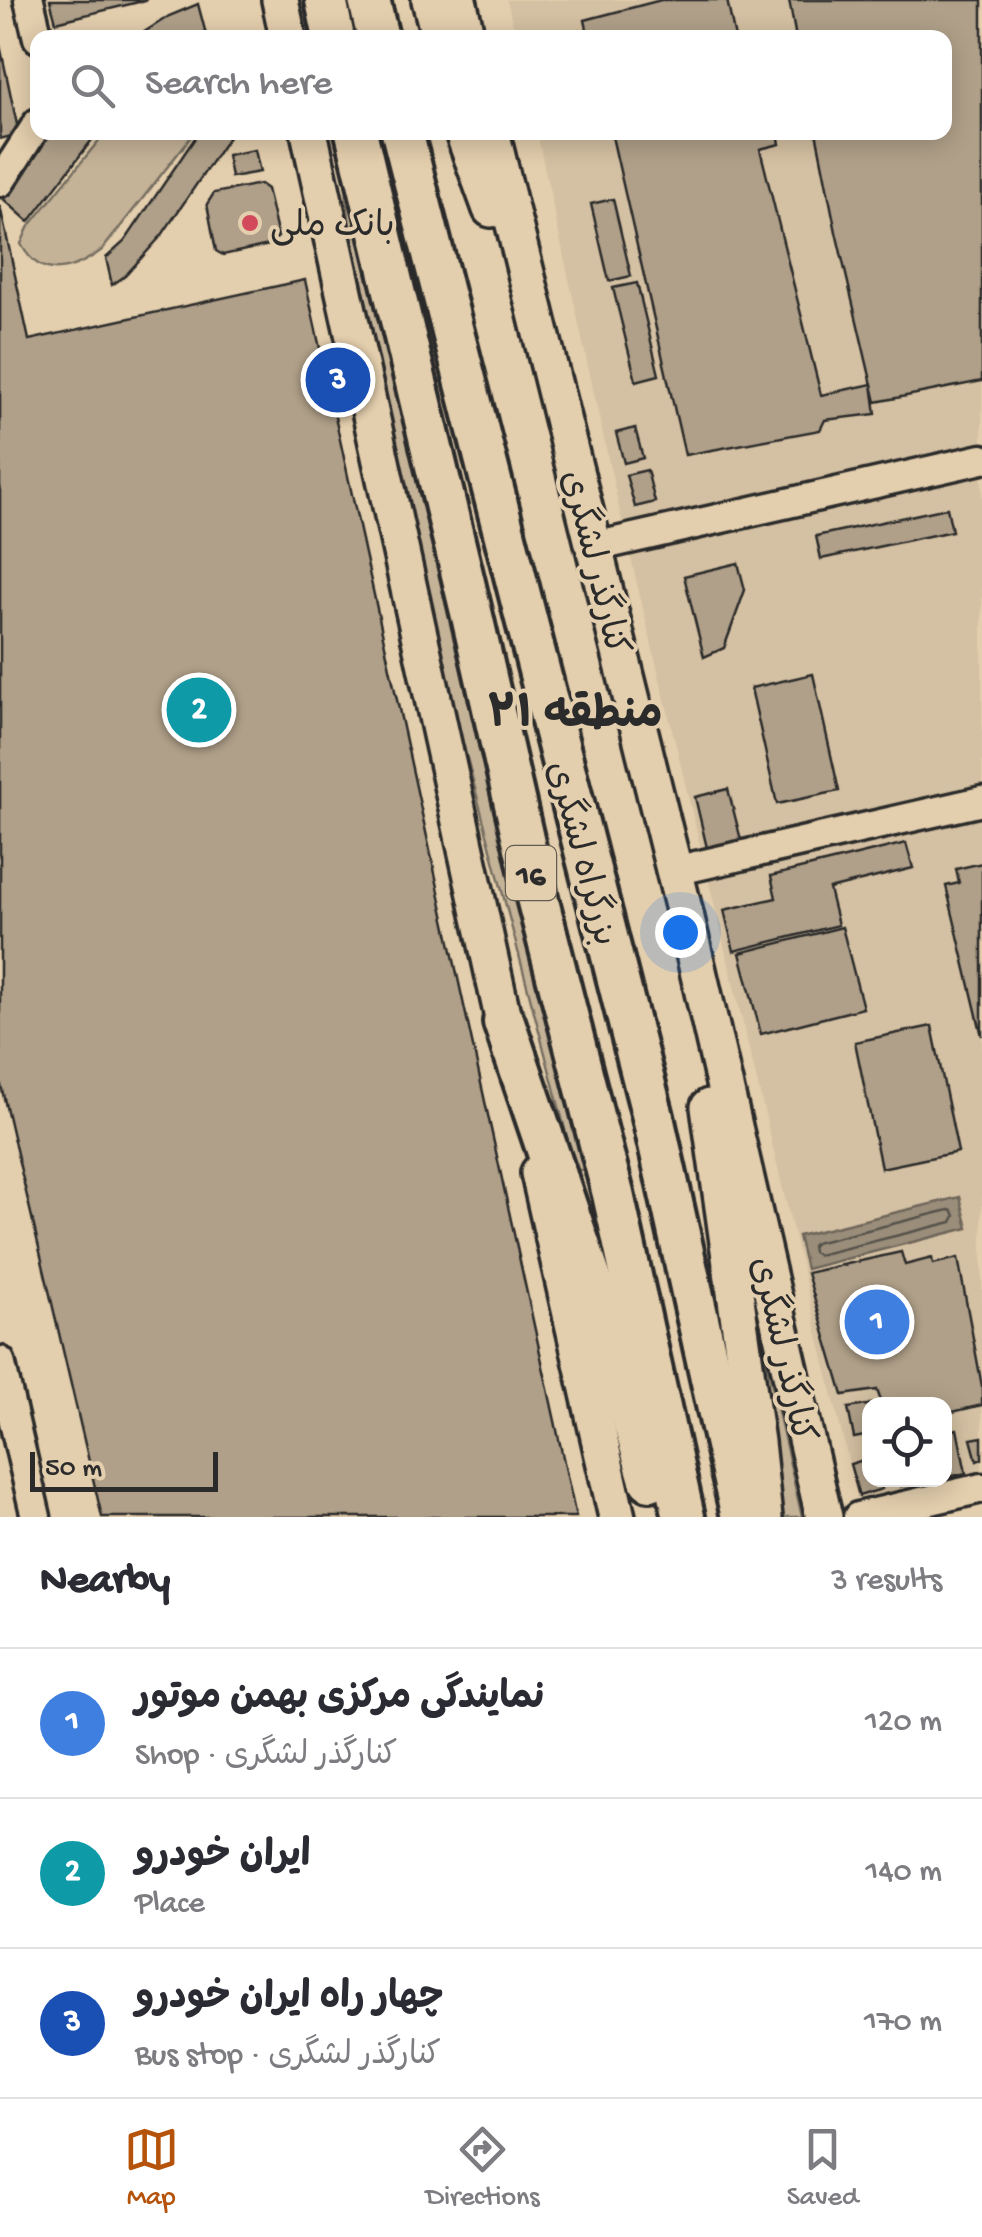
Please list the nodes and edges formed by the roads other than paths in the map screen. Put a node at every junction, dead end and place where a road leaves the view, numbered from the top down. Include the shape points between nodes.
1 (29, 0) edge
2 (326, 0) edge
3 (369, 0) edge
4 (430, 0) edge
5 (458, 0) edge
6 (480, 0) edge
7 (36, 30) edge
8 (332, 30) edge
9 (376, 30) edge
10 (438, 30) edge
11 (466, 30) edge
12 (488, 30) edge
13 (30, 135) edge
14 (311, 140) edge
15 (358, 140) edge
16 (404, 140) edge
17 (465, 140) edge
18 (493, 140) edge
19 (513, 140) edge
20 (0, 182) edge
21 (542, 340) junction
22 (982, 459) edge
23 (594, 548) junction
24 (982, 801) edge
25 (674, 871) junction
26 (685, 914) junction
27 (504, 1022) junction
28 (0, 1362) edge
29 (982, 1488) edge
30 (36, 1517) edge
31 (617, 1517) edge
32 (661, 1517) edge
33 (684, 1517) edge
34 (742, 1517) edge
35 (764, 1517) edge
36 (824, 1517) edge
37 (858, 1517) edge

1 - 7 lane
2 - 8 highway
3 - 9 highway
4 - 10 main road
5 - 11 main road
6 - 12 main road
13 - 20 lane
14 - 27 main road
15 - 33 highway, بزرگراه لشگری / 16 via 613,1194
16 - 34 highway, بزرگراه لشگری / 16 via 653,1117
17 - 21 main road
18 - 21 main road, کنارگذر لشگری
19 - 21 main road
21 - 23 main road, کنارگذر لشگری
22 - 23 lane
23 - 25 main road, کنارگذر لشگری
24 - 25 lane
25 - 26 main road, کنارگذر لشگری
26 - 35 main road
26 - 36 main road, کنارگذر لشگری
27 - 31 main road
27 - 32 highway via 604,1318
28 - 30 lane
29 - 37 lane

